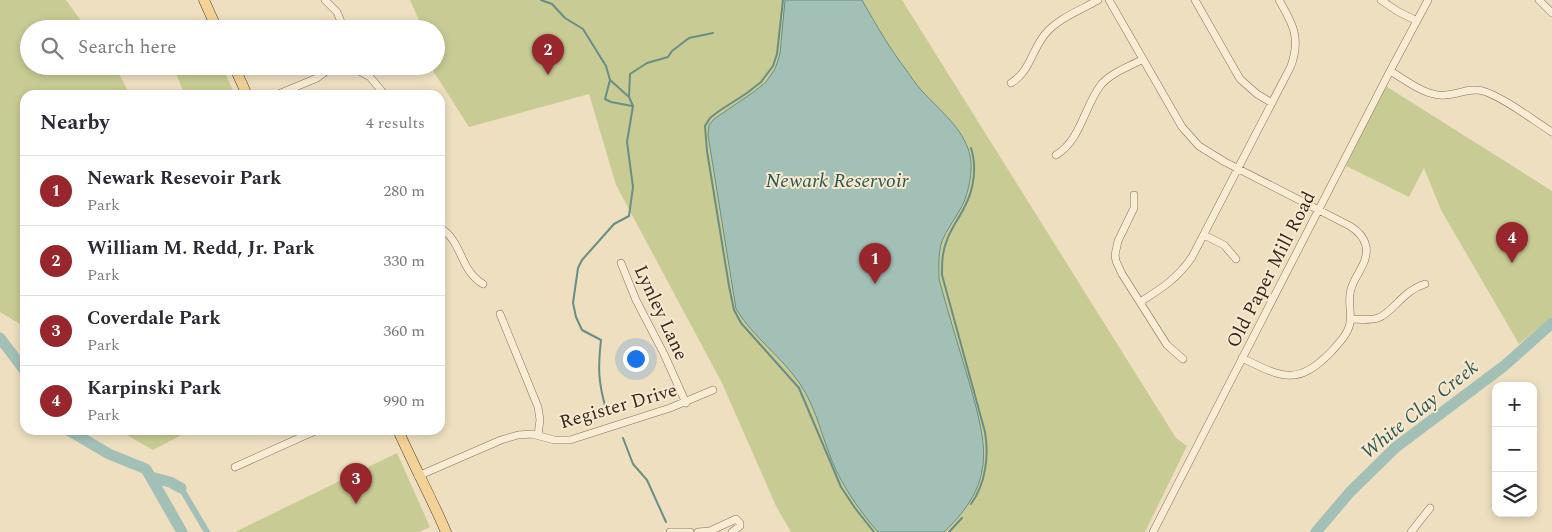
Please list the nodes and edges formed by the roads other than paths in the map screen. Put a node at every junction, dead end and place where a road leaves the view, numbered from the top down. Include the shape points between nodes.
1 (204, 0) edge
2 (324, 0) edge
3 (1098, 0) edge
4 (1109, 0) edge
5 (1195, 0) edge
6 (1279, 0) edge
7 (1381, 0) edge
8 (1428, 0) edge
9 (1539, 0) edge
10 (1552, 13) edge
11 (213, 20) edge
12 (340, 20) edge
13 (1416, 21) junction
14 (1143, 59) junction
15 (1390, 71) junction
16 (238, 75) edge
17 (321, 75) edge
18 (365, 75) edge
19 (1011, 83) dead end
20 (245, 90) edge
21 (288, 90) edge
22 (381, 90) edge
23 (1272, 103) junction
24 (1552, 132) edge
25 (1056, 155) dead end
26 (1238, 168) junction
27 (1134, 195) dead end
28 (1319, 210) junction
29 (445, 233) edge
30 (1204, 235) junction
31 (1236, 259) dead end
32 (621, 263) dead end
33 (483, 284) dead end
34 (1424, 284) dead end
35 (1140, 302) junction
36 (500, 314) dead end
37 (1350, 319) junction
38 (1242, 358) junction
39 (1183, 359) dead end
40 (713, 390) dead end
41 (686, 403) junction
42 (305, 435) edge
43 (400, 435) edge
44 (538, 435) junction
45 (235, 467) dead end
46 (420, 479) junction
47 (1430, 508) dead end
48 (440, 532) edge
49 (446, 532) edge
50 (670, 532) edge
51 (690, 532) edge
52 (698, 532) edge
53 (732, 532) edge
54 (1153, 532) edge
55 (1411, 532) edge

1 - 11 main road
2 - 12 street
3 - 19 street via 1052,27 1042,38 1024,72
4 - 14 street
5 - 23 street via 1240,79
6 - 23 street via 1293,26 1296,42 1291,66
7 - 13 street
8 - 13 street, Old Paper Mill Road
9 - 10 street
13 - 15 street, Old Paper Mill Road
14 - 25 street via 1100,86 1069,145
14 - 26 street via 1187,134 1207,152
15 - 24 street via 1438,95 1476,90 1489,93
15 - 28 street, Old Paper Mill Road
16 - 20 main road
17 - 21 street
18 - 22 street
23 - 26 street
26 - 28 street
26 - 30 street
27 - 35 street via 1134,208 1115,255 1118,268
28 - 37 street via 1350,226 1366,244 1363,263 1351,288
28 - 38 street, Old Paper Mill Road
29 - 33 street via 453,240 469,273
30 - 31 street via 1224,245
30 - 35 street via 1179,275
32 - 41 street, Lynley Lane
34 - 37 street via 1407,292 1377,319
35 - 39 street via 1167,345
36 - 44 street via 538,407
37 - 38 street via 1342,339 1316,366 1304,372 1290,376 1277,374
38 - 54 street, Old Paper Mill Road
40 - 41 street, Register Drive
41 - 44 street, Register Drive via 570,440
42 - 45 street
43 - 46 main road
44 - 46 street, Register Drive via 510,437
46 - 48 main road
46 - 49 main road
47 - 55 street
50 - 51 street
52 - 53 street via 710,531 736,519 740,526

